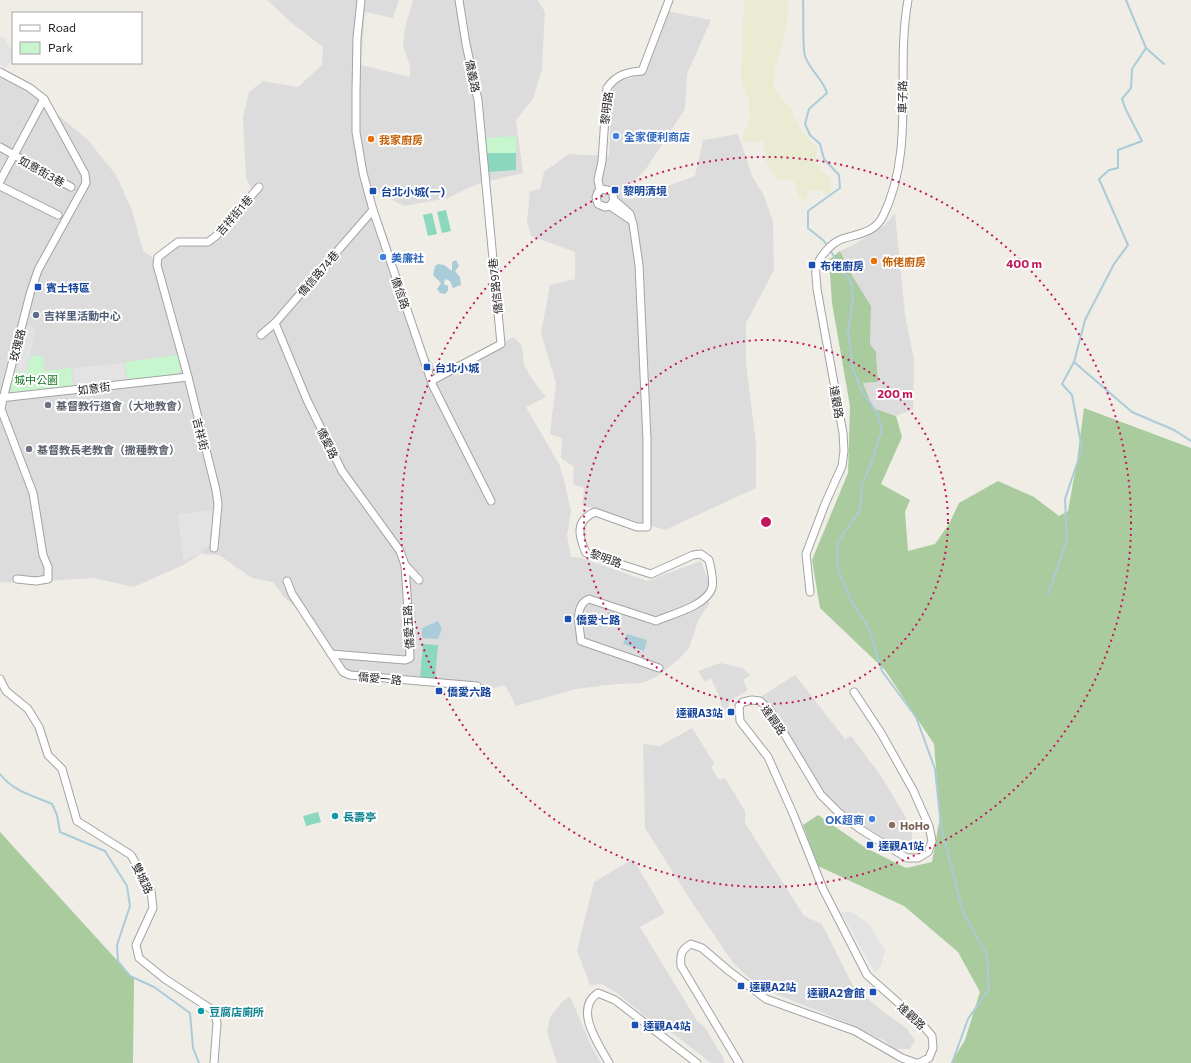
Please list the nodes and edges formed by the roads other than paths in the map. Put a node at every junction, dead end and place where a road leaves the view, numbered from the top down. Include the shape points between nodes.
1 (361, 0) edge
2 (459, 0) edge
3 (669, 0) edge
4 (908, 0) edge
5 (0, 72) edge
6 (44, 99) junction
7 (0, 147) edge
8 (481, 152) joint
9 (14, 155) junction
10 (0, 181) edge
11 (0, 186) edge
12 (71, 187) dead end
13 (258, 187) dead end
14 (603, 189) junction
15 (612, 203) junction
16 (373, 210) junction
17 (58, 215) dead end
18 (822, 255) joint
19 (159, 274) joint
20 (275, 323) junction
21 (261, 335) dead end
22 (188, 377) junction
23 (433, 380) junction
24 (2, 399) edge
25 (4, 426) edge
26 (491, 501) dead end
27 (214, 548) dead end
28 (405, 565) junction
29 (16, 579) dead end
30 (287, 580) dead end
31 (420, 580) dead end
32 (810, 592) dead end
33 (332, 654) junction
34 (659, 668) dead end
35 (0, 679) edge
36 (477, 686) dead end
37 (854, 692) dead end
38 (214, 1063) edge
39 (610, 1063) edge
40 (697, 1063) edge
41 (739, 1063) edge
42 (916, 1063) edge
43 (919, 1063) edge

1 - 16 street, 僑信路 via 357,38 356,132
2 - 8 street, 僑義路 via 478,100
3 - 14 street, 黎明路 via 642,71 628,72 613,80 607,88 599,172
4 - 18 street, 車子路 via 904,28 902,145 893,193 882,218 868,231 840,240
5 - 6 street, 玫瑰路 via 30,88
6 - 9 street
6 - 24 street, 玫瑰路 via 85,174 86,183 38,270
7 - 9 street, 如意街3巷
8 - 23 street, 僑信路97巷 via 501,344
9 - 10 street
9 - 12 street, 如意街3巷
11 - 17 street
13 - 19 street, 吉祥街1巷 via 208,242 178,242 158,257
14 - 15 street, 黎明路 via 614,194
14 - 15 street, 黎明路 via 596,194 597,202 602,207
15 - 34 street, 黎明路 via 630,214 639,265 647,440 647,527 637,527 595,512 582,522 581,540 586,553 651,574 692,555 701,554 709,560 712,588 704,601 656,620 588,599 580,604 581,641
16 - 20 street, 僑信路74巷
16 - 23 street, 僑信路
18 - 32 street, 達觀路 via 816,269 817,289 844,451 842,466 822,509 806,554
19 - 22 street, 吉祥街
20 - 21 street, 僑信路74巷
20 - 28 street, 僑愛路 via 307,400 342,471 400,552
22 - 24 street, 如意街
22 - 27 street, 吉祥街 via 218,504
23 - 26 street, 僑信路 via 433,386
24 - 25 street, 玫瑰路
25 - 29 street, 玫瑰路 via 33,493 43,554 48,567 48,579
28 - 31 street
28 - 33 street, 僑愛五路 via 410,658 405,660
30 - 33 street, 僑愛一路 via 292,594
33 - 36 street, 僑愛一路 via 343,672 350,675
35 - 38 street, 雙城路 via 6,691 28,709 40,727 48,755 62,769 77,821 131,855 145,878 151,891 153,908 136,945 138,958 214,1011 217,1023
37 - 43 street, 達觀路 via 913,790 929,826 932,842 928,852 918,858 907,858 838,812 822,795 770,710 760,701 744,702 739,706 738,712 740,721 768,757 823,889 867,975 932,1036 933,1048 929,1058
39 - 40 street via 588,1021 588,1005 598,993 615,1000
41 - 42 street via 681,966 680,956 683,949 691,944 702,948 766,998 855,1031 902,1058

